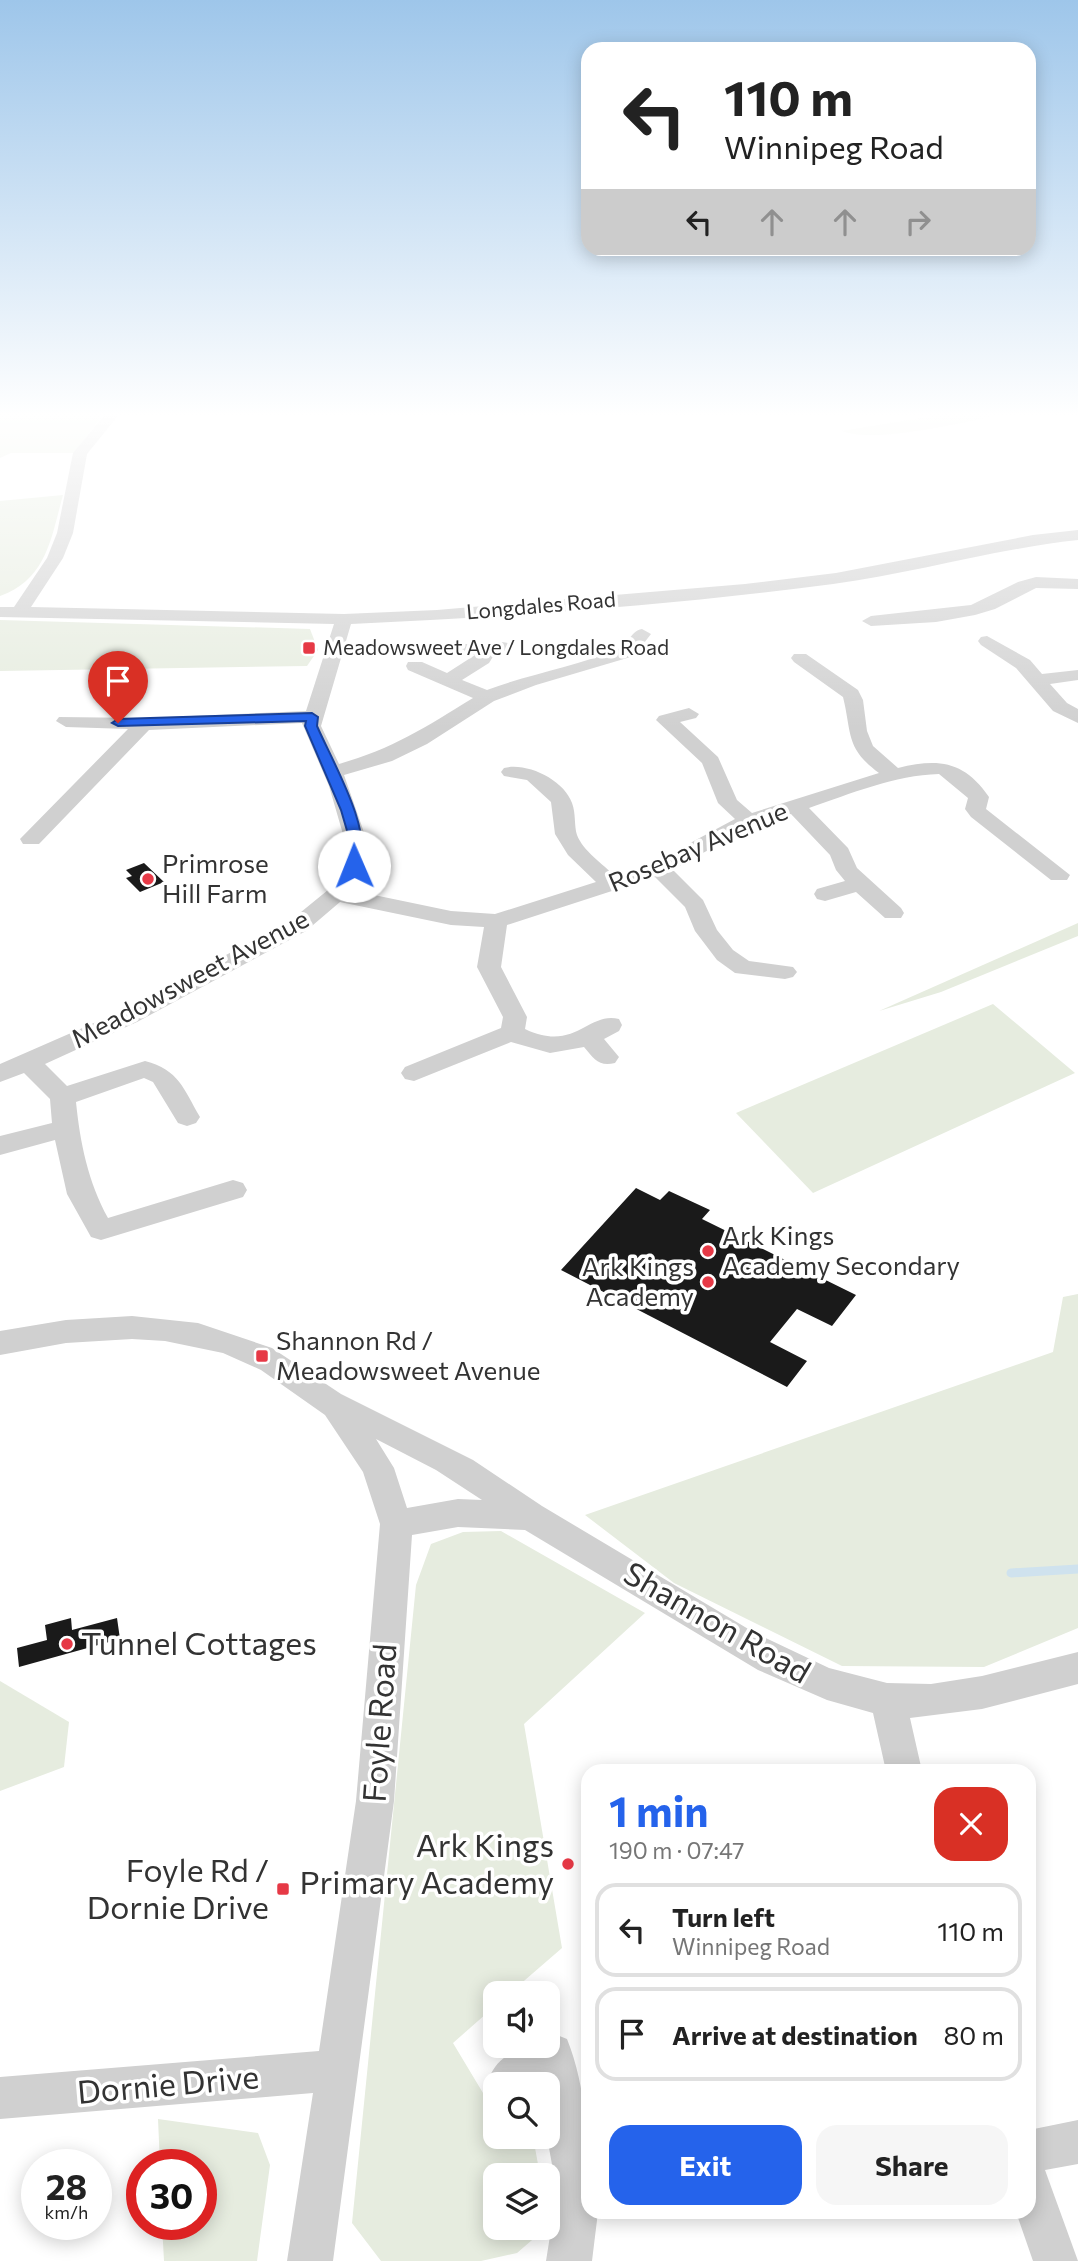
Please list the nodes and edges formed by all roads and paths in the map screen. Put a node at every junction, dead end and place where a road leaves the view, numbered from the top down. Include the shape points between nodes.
1 (68, 518) edge
2 (1078, 535) edge
3 (1078, 584) edge
4 (0, 612) edge
5 (19, 613) junction
6 (344, 619) junction
7 (871, 621) dead end
8 (642, 634) dead end
9 (987, 641) dead end
10 (462, 647) dead end
11 (415, 666) dead end
12 (799, 668) dead end
13 (1077, 675) edge
14 (1039, 680) junction
15 (447, 681) junction
16 (487, 696) junction
17 (689, 714) dead end
18 (312, 717) junction
19 (1078, 717) edge
20 (66, 721) dead end
21 (144, 723) junction
22 (333, 772) junction
23 (511, 772) dead end
24 (895, 775) junction
25 (794, 806) junction
26 (749, 821) junction
27 (31, 839) dead end
28 (659, 869) junction
29 (1059, 875) dead end
30 (610, 884) junction
31 (860, 884) junction
32 (337, 894) junction
33 (825, 894) dead end
34 (893, 913) dead end
35 (496, 921) junction
36 (785, 972) dead end
37 (512, 1032) junction
38 (602, 1040) dead end
39 (28, 1062) junction
40 (414, 1073) dead end
41 (0, 1074) edge
42 (63, 1097) junction
43 (187, 1117) dead end
44 (66, 1129) junction
45 (0, 1146) edge
46 (233, 1189) dead end
47 (0, 1343) edge
48 (336, 1406) junction
49 (426, 1450) junction
50 (379, 1468) junction
51 (463, 1470) junction
52 (479, 1514) junction
53 (529, 1516) junction
54 (396, 1524) junction
55 (1078, 1668) edge
56 (888, 1700) junction
57 (902, 1764) edge
58 (337, 2070) junction
59 (520, 2072) edge
60 (556, 2072) edge
61 (560, 2095) edge
62 (0, 2098) edge
63 (1078, 2142) edge
64 (1036, 2151) edge
65 (1036, 2205) edge
66 (310, 2261) edge
67 (569, 2261) edge
68 (1056, 2261) edge

1 - 5 street via 55,558
2 - 6 street, Longdales Road via 836,578 745,589
3 - 7 street via 1034,583 976,610
4 - 5 street, Longdales Road
5 - 6 street, Longdales Road
6 - 18 street
8 - 16 street via 628,652
9 - 14 street
10 - 15 street via 494,649
11 - 15 street
12 - 24 street via 818,671 850,694 861,747
13 - 14 street
14 - 19 street via 1060,707
15 - 16 street
16 - 22 street via 408,746
17 - 26 street via 666,720 711,761 728,803
18 - 21 street
18 - 22 street, Meadowsweet Avenue via 311,726
20 - 21 street
21 - 27 street
22 - 32 street, Meadowsweet Avenue via 357,853
23 - 30 street via 533,775 561,800 566,834
24 - 25 street, Rosebay Avenue
24 - 29 street, Rosebay Avenue via 937,767 950,772 979,797 978,813
25 - 26 street, Rosebay Avenue
25 - 31 street via 840,853
26 - 28 street, Rosebay Avenue
28 - 30 street, Rosebay Avenue
28 - 36 street via 695,905 706,931 725,955 743,968
30 - 35 street, Rosebay Avenue
31 - 33 street
31 - 34 street
32 - 35 street, Rosebay Avenue via 451,918
32 - 39 street, Meadowsweet Avenue via 298,926 128,1017
35 - 37 street via 489,967 515,1017
37 - 38 street via 545,1046
37 - 40 street
39 - 41 street, Meadowsweet Avenue
39 - 42 street
42 - 43 street via 145,1069 162,1076
42 - 44 street
44 - 45 street
44 - 46 street via 81,1194 101,1230
47 - 48 street, Shannon Road via 107,1327 186,1333 262,1356
48 - 49 street, Shannon Road
48 - 50 street, Foyle Road
49 - 50 street
49 - 51 street, Shannon Road
50 - 54 street, Foyle Road
51 - 52 street
51 - 53 street, Shannon Road
52 - 53 street, Shannon Road
52 - 54 street, Shannon Road via 458,1513
53 - 56 street, Shannon Road via 731,1639 830,1687
54 - 58 street, Foyle Road via 375,1801
55 - 56 street, Shannon Road via 924,1703
56 - 57 street
58 - 62 street, Dornie Drive
58 - 66 street, Foyle Road
59 - 60 street via 552,2054
61 - 67 street via 579,2192
63 - 64 street
65 - 68 street

